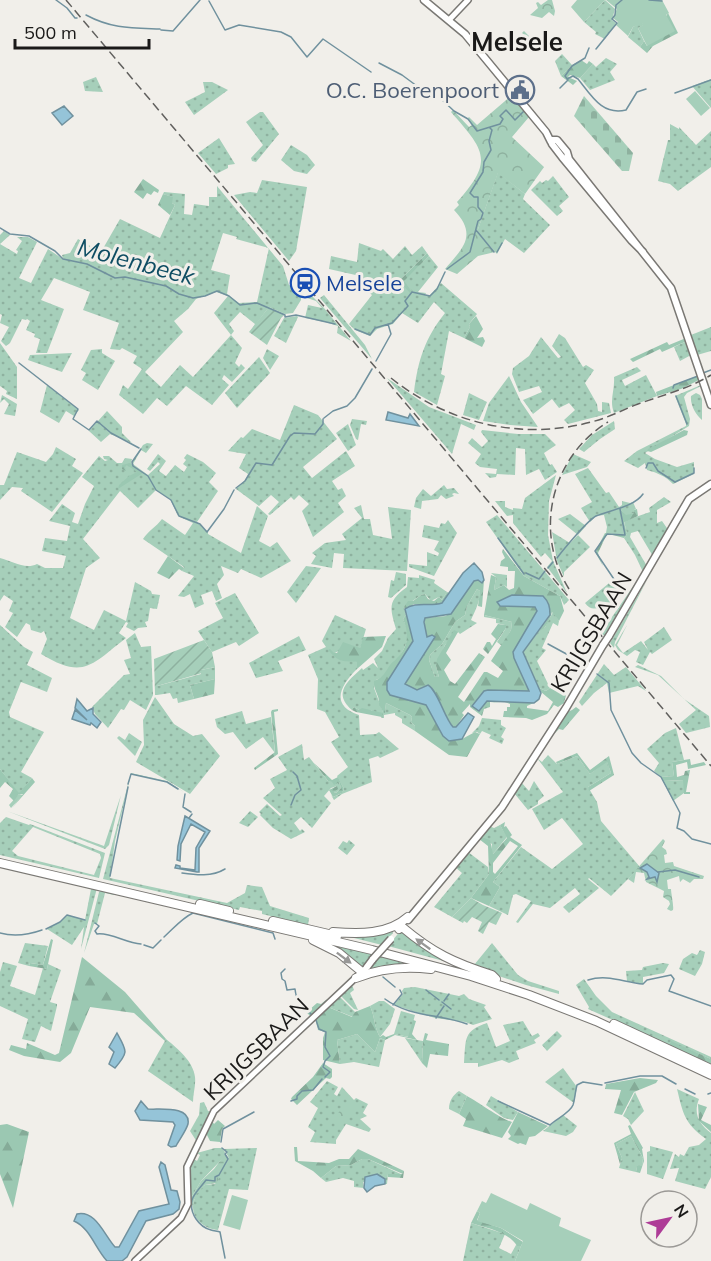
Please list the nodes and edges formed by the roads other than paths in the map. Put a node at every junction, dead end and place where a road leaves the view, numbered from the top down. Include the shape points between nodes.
1 (424, 0) edge
2 (468, 0) edge
3 (448, 19) junction
4 (694, 355) junction
5 (711, 405) edge
6 (711, 411) edge
7 (711, 485) edge
8 (0, 857) edge
9 (0, 862) edge
10 (435, 886) junction
11 (429, 892) junction
12 (423, 902) junction
13 (408, 917) joint
14 (281, 928) junction
15 (306, 929) junction
16 (396, 932) junction
17 (452, 971) junction
18 (364, 972) junction
19 (496, 979) junction
20 (711, 1069) edge
21 (711, 1077) edge
22 (135, 1261) edge

1 - 3 main road
2 - 3 main road
3 - 4 main road via 465,34 566,156 674,293
4 - 5 main road
4 - 6 main road
7 - 10 main road, KRIJGSBAAN, bridge via 686,504 523,775
8 - 15 highway
9 - 14 highway
10 - 11 main road, KRIJGSBAAN
10 - 12 main road, KRIJGSBAAN
11 - 12 main road
11 - 13 main road, KRIJGSBAAN
12 - 16 main road, KRIJGSBAAN
13 - 16 highway
14 - 17 highway
14 -> 18 highway via 331,948
15 - 16 highway
15 - 19 highway
16 - 18 main road, KRIJGSBAAN, bridge
19 -> 16 highway
17 - 18 highway via 415,967
17 - 21 highway via 554,1004
18 - 22 main road, KRIJGSBAAN via 217,1107 188,1167 187,1210
19 - 20 highway via 599,1017

